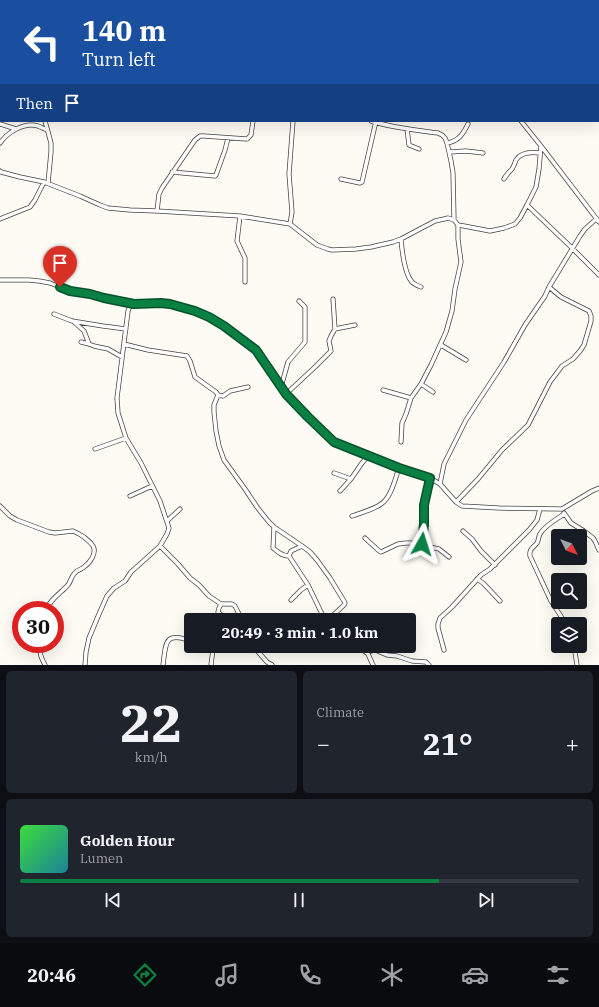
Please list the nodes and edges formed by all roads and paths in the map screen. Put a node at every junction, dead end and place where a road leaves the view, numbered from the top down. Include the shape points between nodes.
1 (45, 122) edge
2 (253, 122) edge
3 (293, 122) edge
4 (376, 122) edge
5 (522, 122) edge
6 (0, 124) edge
7 (468, 124) dead end
8 (16, 129) junction
9 (407, 129) junction
10 (47, 130) junction
11 (228, 138) junction
12 (0, 143) edge
13 (447, 143) junction
14 (541, 146) junction
15 (419, 149) dead end
16 (449, 152) junction
17 (482, 153) dead end
18 (540, 153) junction
19 (0, 172) edge
20 (172, 172) junction
21 (341, 179) dead end
22 (504, 179) dead end
23 (46, 183) junction
24 (527, 205) junction
25 (157, 211) junction
26 (240, 216) junction
27 (0, 219) edge
28 (454, 220) junction
29 (598, 220) edge
30 (290, 224) junction
31 (458, 225) junction
32 (401, 239) junction
33 (572, 248) junction
34 (599, 276) edge
35 (0, 280) edge
36 (245, 282) dead end
37 (420, 287) dead end
38 (549, 287) junction
39 (333, 299) dead end
40 (299, 301) dead end
41 (134, 304) junction
42 (54, 314) dead end
43 (72, 321) junction
44 (355, 325) dead end
45 (126, 329) junction
46 (336, 329) junction
47 (81, 342) dead end
48 (89, 344) junction
49 (124, 344) junction
50 (441, 344) junction
51 (122, 357) junction
52 (466, 360) dead end
53 (421, 384) junction
54 (248, 386) dead end
55 (281, 387) junction
56 (383, 390) dead end
57 (433, 392) dead end
58 (286, 394) junction
59 (218, 395) junction
60 (411, 398) junction
61 (126, 438) junction
62 (401, 442) dead end
63 (95, 449) dead end
64 (368, 456) junction
65 (399, 468) junction
66 (334, 473) dead end
67 (430, 478) junction
68 (351, 479) junction
69 (440, 484) junction
70 (152, 486) junction
71 (599, 488) edge
72 (340, 491) dead end
73 (130, 496) dead end
74 (456, 502) junction
75 (0, 506) edge
76 (180, 509) dead end
77 (540, 509) junction
78 (562, 509) junction
79 (564, 514) junction
80 (352, 516) dead end
81 (167, 521) junction
82 (274, 527) junction
83 (463, 531) dead end
84 (365, 538) dead end
85 (422, 544) junction
86 (160, 546) junction
87 (302, 546) junction
88 (599, 550) edge
89 (420, 552) dead end
90 (289, 556) junction
91 (449, 557) dead end
92 (495, 565) junction
93 (477, 580) junction
94 (308, 585) junction
95 (291, 600) dead end
96 (52, 601) edge
97 (500, 601) dead end
98 (221, 604) junction
99 (219, 613) edge
100 (238, 613) edge
101 (322, 613) edge
102 (335, 613) edge
103 (561, 617) edge
104 (184, 638) edge
105 (444, 650) dead end
106 (40, 653) edge
107 (212, 653) edge
108 (259, 653) edge
109 (367, 653) edge
110 (382, 653) edge
111 (575, 653) edge
112 (45, 665) edge
113 (85, 665) edge
114 (163, 665) edge
115 (211, 665) edge
116 (272, 665) edge
117 (373, 665) edge
118 (429, 665) edge
119 (577, 665) edge

1 - 10 street
2 - 11 street via 248,138
3 - 30 street via 289,166 292,212
4 - 9 street
4 - 21 street via 362,182
5 - 14 street
6 - 8 street
7 - 13 street via 454,142
8 - 10 street via 33,125
8 - 12 street
9 - 13 street via 438,133
9 - 15 street via 409,145
10 - 23 street via 51,152
11 - 20 street via 200,136
11 - 20 street via 215,176
13 - 16 street
14 - 18 street
14 - 29 street
16 - 17 street
16 - 28 street via 453,173
18 - 22 street via 526,153 520,156
18 - 24 street via 536,187
19 - 23 street
20 - 25 street via 159,194
23 - 25 street via 104,207
23 - 27 street via 30,207
24 - 31 street via 520,218 504,228 490,231
24 - 33 street
25 - 26 street
26 - 30 street
26 - 36 street via 238,241 244,258
28 - 31 street
28 - 32 street via 448,218 435,221
29 - 33 street via 585,229
30 - 32 street via 317,245 332,250 364,248
31 - 50 street via 462,262 452,311
32 - 37 street via 407,272 412,282
33 - 34 street
33 - 38 street
35 - 41 street via 39,281 70,291
38 - 69 street via 466,420 444,464
38 - 74 street via 561,297 588,311 591,321 584,345 553,377 528,425
39 - 46 street
40 - 55 street via 305,307 305,342 288,362
41 - 45 street via 128,311
41 - 55 street via 170,304 209,317 256,350
42 - 43 street
43 - 45 street
43 - 48 street via 84,331
44 - 46 street
45 - 49 street
46 - 58 street via 330,338 330,352
47 - 48 street
48 - 51 street
49 - 51 street
49 - 59 street via 187,356 196,377
50 - 52 street
50 - 53 street
51 - 61 street via 117,409
53 - 57 street
53 - 60 street
54 - 59 street via 230,391 223,396
55 - 58 street
56 - 60 street
58 - 64 street via 334,442
59 - 82 street via 214,412 219,446 224,460
60 - 62 street via 402,423
61 - 63 street
61 - 70 street
64 - 65 street
64 - 68 street
65 - 67 street
65 - 80 street via 391,490 382,504
66 - 68 street
67 - 69 street
67 - 85 street via 424,505
68 - 72 street
69 - 74 street
70 - 73 street
70 - 81 street
71 - 78 street
74 - 77 street via 462,506
75 - 96 street via 17,520 52,533 76,532 93,545 93,556 88,563 74,574 70,584
76 - 81 street
77 - 78 street
77 - 92 street via 537,520 529,530
78 - 79 street
79 - 88 street via 571,523 593,538
79 - 103 street via 540,534 530,554 551,601
81 - 86 street via 169,530
82 - 87 street
82 - 90 street via 273,548 281,555
83 - 92 street
84 - 85 street via 381,552 406,543
85 - 89 street
85 - 91 street via 439,549
86 - 98 street via 190,578
86 - 113 street via 107,596 89,638
87 - 90 street via 291,551
87 - 102 street via 317,560 345,602
90 - 94 street
92 - 93 street
93 - 97 street
93 - 105 street via 439,620 438,628
94 - 95 street
94 - 101 street
98 - 99 street
98 - 100 street via 232,604
104 - 114 street via 174,637 166,645
106 - 112 street
107 - 115 street
108 - 116 street
109 - 117 street
110 - 118 street via 426,662
111 - 119 street

